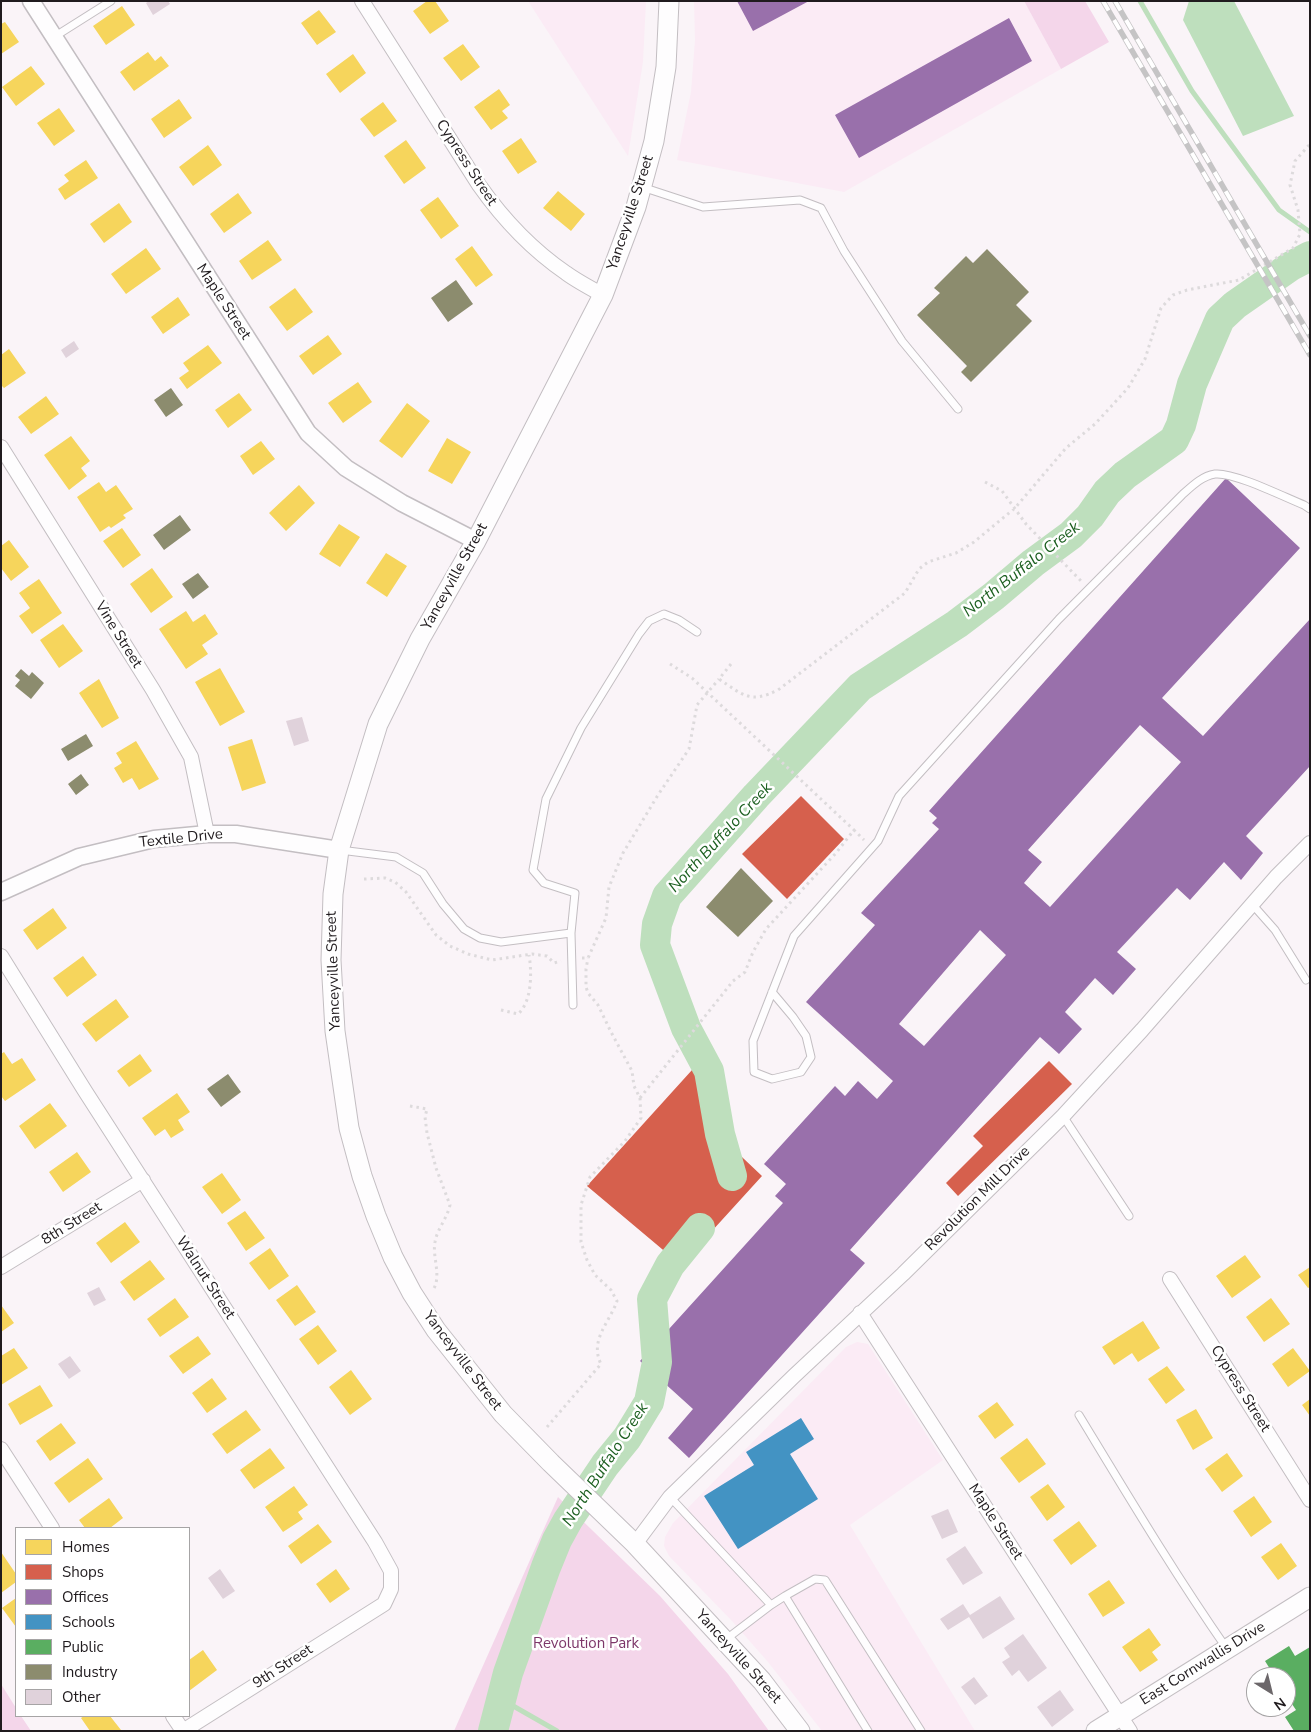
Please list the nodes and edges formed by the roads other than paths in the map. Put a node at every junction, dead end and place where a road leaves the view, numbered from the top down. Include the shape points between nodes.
1 (31, 1) edge
2 (112, 1) edge
3 (362, 1) edge
4 (669, 1) edge
5 (54, 37) junction
6 (641, 187) junction
7 (603, 295) junction
8 (958, 410) dead end
9 (1, 447) edge
10 (1310, 509) edge
11 (476, 541) junction
12 (697, 632) dead end
13 (207, 834) junction
14 (1310, 843) edge
15 (339, 850) junction
16 (1, 892) edge
17 (1252, 904) junction
18 (571, 933) junction
19 (1, 956) edge
20 (1306, 980) dead end
21 (772, 992) junction
22 (573, 1005) dead end
23 (1063, 1116) junction
24 (143, 1180) junction
25 (1129, 1216) dead end
26 (1, 1267) edge
27 (1170, 1279) dead end
28 (860, 1314) junction
29 (1079, 1415) dead end
30 (1, 1449) edge
31 (670, 1498) junction
32 (1310, 1500) edge
33 (51, 1527) edge
34 (635, 1544) junction
35 (785, 1596) junction
36 (1310, 1596) edge
37 (384, 1604) joint
38 (771, 1605) junction
39 (724, 1640) junction
40 (1227, 1649) junction
41 (1120, 1715) junction
42 (174, 1717) edge
43 (183, 1731) edge
44 (800, 1731) edge
45 (868, 1731) edge
46 (921, 1731) edge
47 (1096, 1731) edge
48 (1130, 1731) edge

1 - 5 street, Maple Street
2 - 5 lane
3 - 7 street, Cypress Street via 499,213 523,238 566,273
4 - 6 main road, Yanceyville Street via 666,67 654,141
5 - 11 street, Maple Street via 308,433 346,468 402,503
6 - 7 main road, Yanceyville Street
6 - 8 lane via 703,207 800,200 821,208 844,251 902,341
7 - 11 main road, Yanceyville Street
9 - 13 street, Vine Street via 153,690 191,757
10 - 21 lane via 1230,475 1214,474 1199,480 1059,619 899,796 878,841 794,936
11 - 15 main road, Yanceyville Street via 420,639 378,724
12 - 18 lane via 664,614 649,621 581,728 546,799 533,870 544,883 575,892
13 - 15 street, Textile Drive via 236,834
13 - 16 street, Textile Drive via 154,839 79,856
14 - 17 street, Revolution Mill Drive
15 - 18 lane via 396,857 424,873 443,904 464,929 480,938 501,942
15 - 34 main road, Yanceyville Street via 332,894 335,1031 349,1128 362,1176 393,1257 436,1330 503,1414
17 - 20 lane via 1276,930
17 - 23 street, Revolution Mill Drive
18 - 22 lane
19 - 24 street, Walnut Street
21 - 21 lane via 806,1036 811,1057 801,1072 772,1079 754,1072 752,1041
23 - 25 lane
23 - 28 street, Revolution Mill Drive
24 - 26 street, 8th Street
24 - 37 street, Walnut Street via 375,1542 391,1571 391,1589
27 - 32 street, Cypress Street
28 - 31 street, Revolution Mill Drive
28 - 41 street, Maple Street
29 - 40 lane via 1196,1605
30 - 33 street
31 - 34 street, Revolution Mill Drive
31 - 38 lane
34 - 39 main road, Yanceyville Street
35 - 38 lane
35 - 45 lane
35 - 46 lane via 815,1579 825,1580
36 - 40 main road, East Cornwallis Drive
37 - 43 street, 9th Street
38 - 39 lane
39 - 44 main road, Yanceyville Street
40 - 41 main road, East Cornwallis Drive
41 - 47 main road, East Cornwallis Drive
41 - 48 street, Maple Street
42 - 43 street

